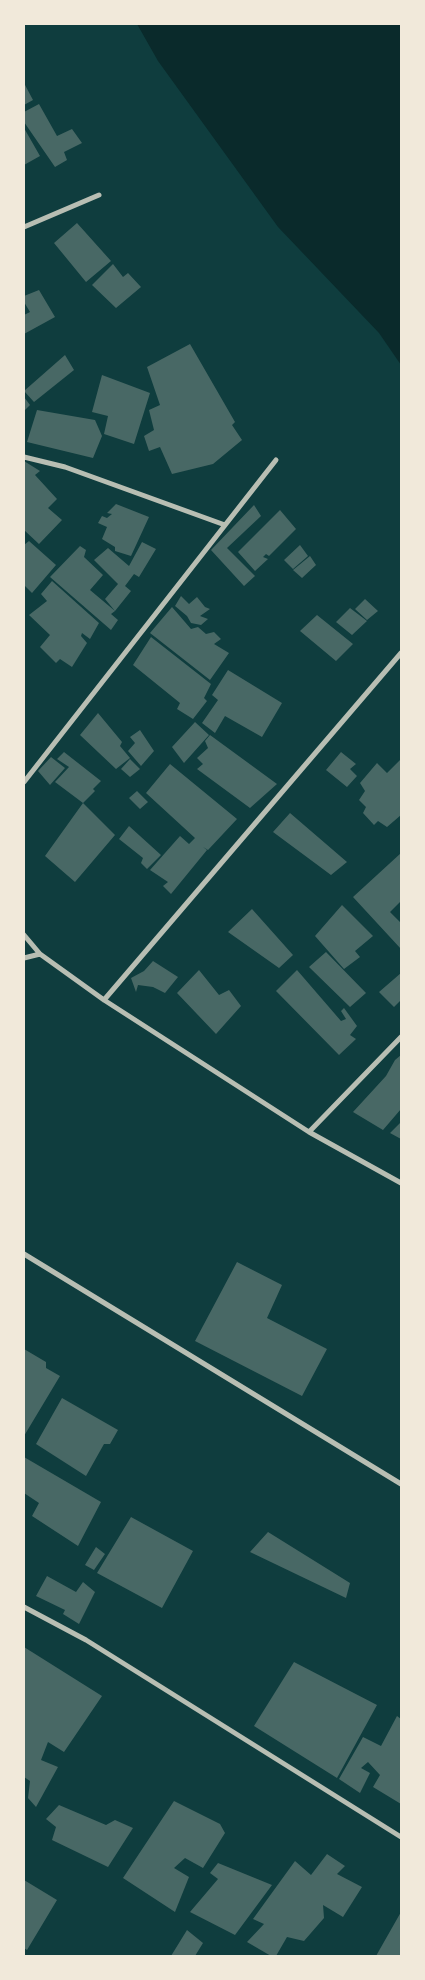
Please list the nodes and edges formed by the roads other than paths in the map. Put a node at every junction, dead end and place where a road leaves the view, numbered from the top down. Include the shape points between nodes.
1 (99, 195) dead end
2 (24, 227) edge
3 (24, 457) edge
4 (276, 460) dead end
5 (226, 525) junction
6 (401, 653) edge
7 (24, 782) edge
8 (24, 935) edge
9 (40, 954) junction
10 (24, 958) edge
11 (104, 1000) junction
12 (401, 1037) edge
13 (309, 1132) junction
14 (401, 1183) edge
15 (24, 1254) edge
16 (401, 1484) edge
17 (24, 1607) edge
18 (401, 1838) edge

1 - 2 street
3 - 5 street via 65,467
4 - 5 street
5 - 7 street
6 - 11 street
8 - 9 street
9 - 10 street
9 - 11 street
11 - 13 street
12 - 13 street
13 - 14 street
15 - 16 street
17 - 18 street via 86,1640

